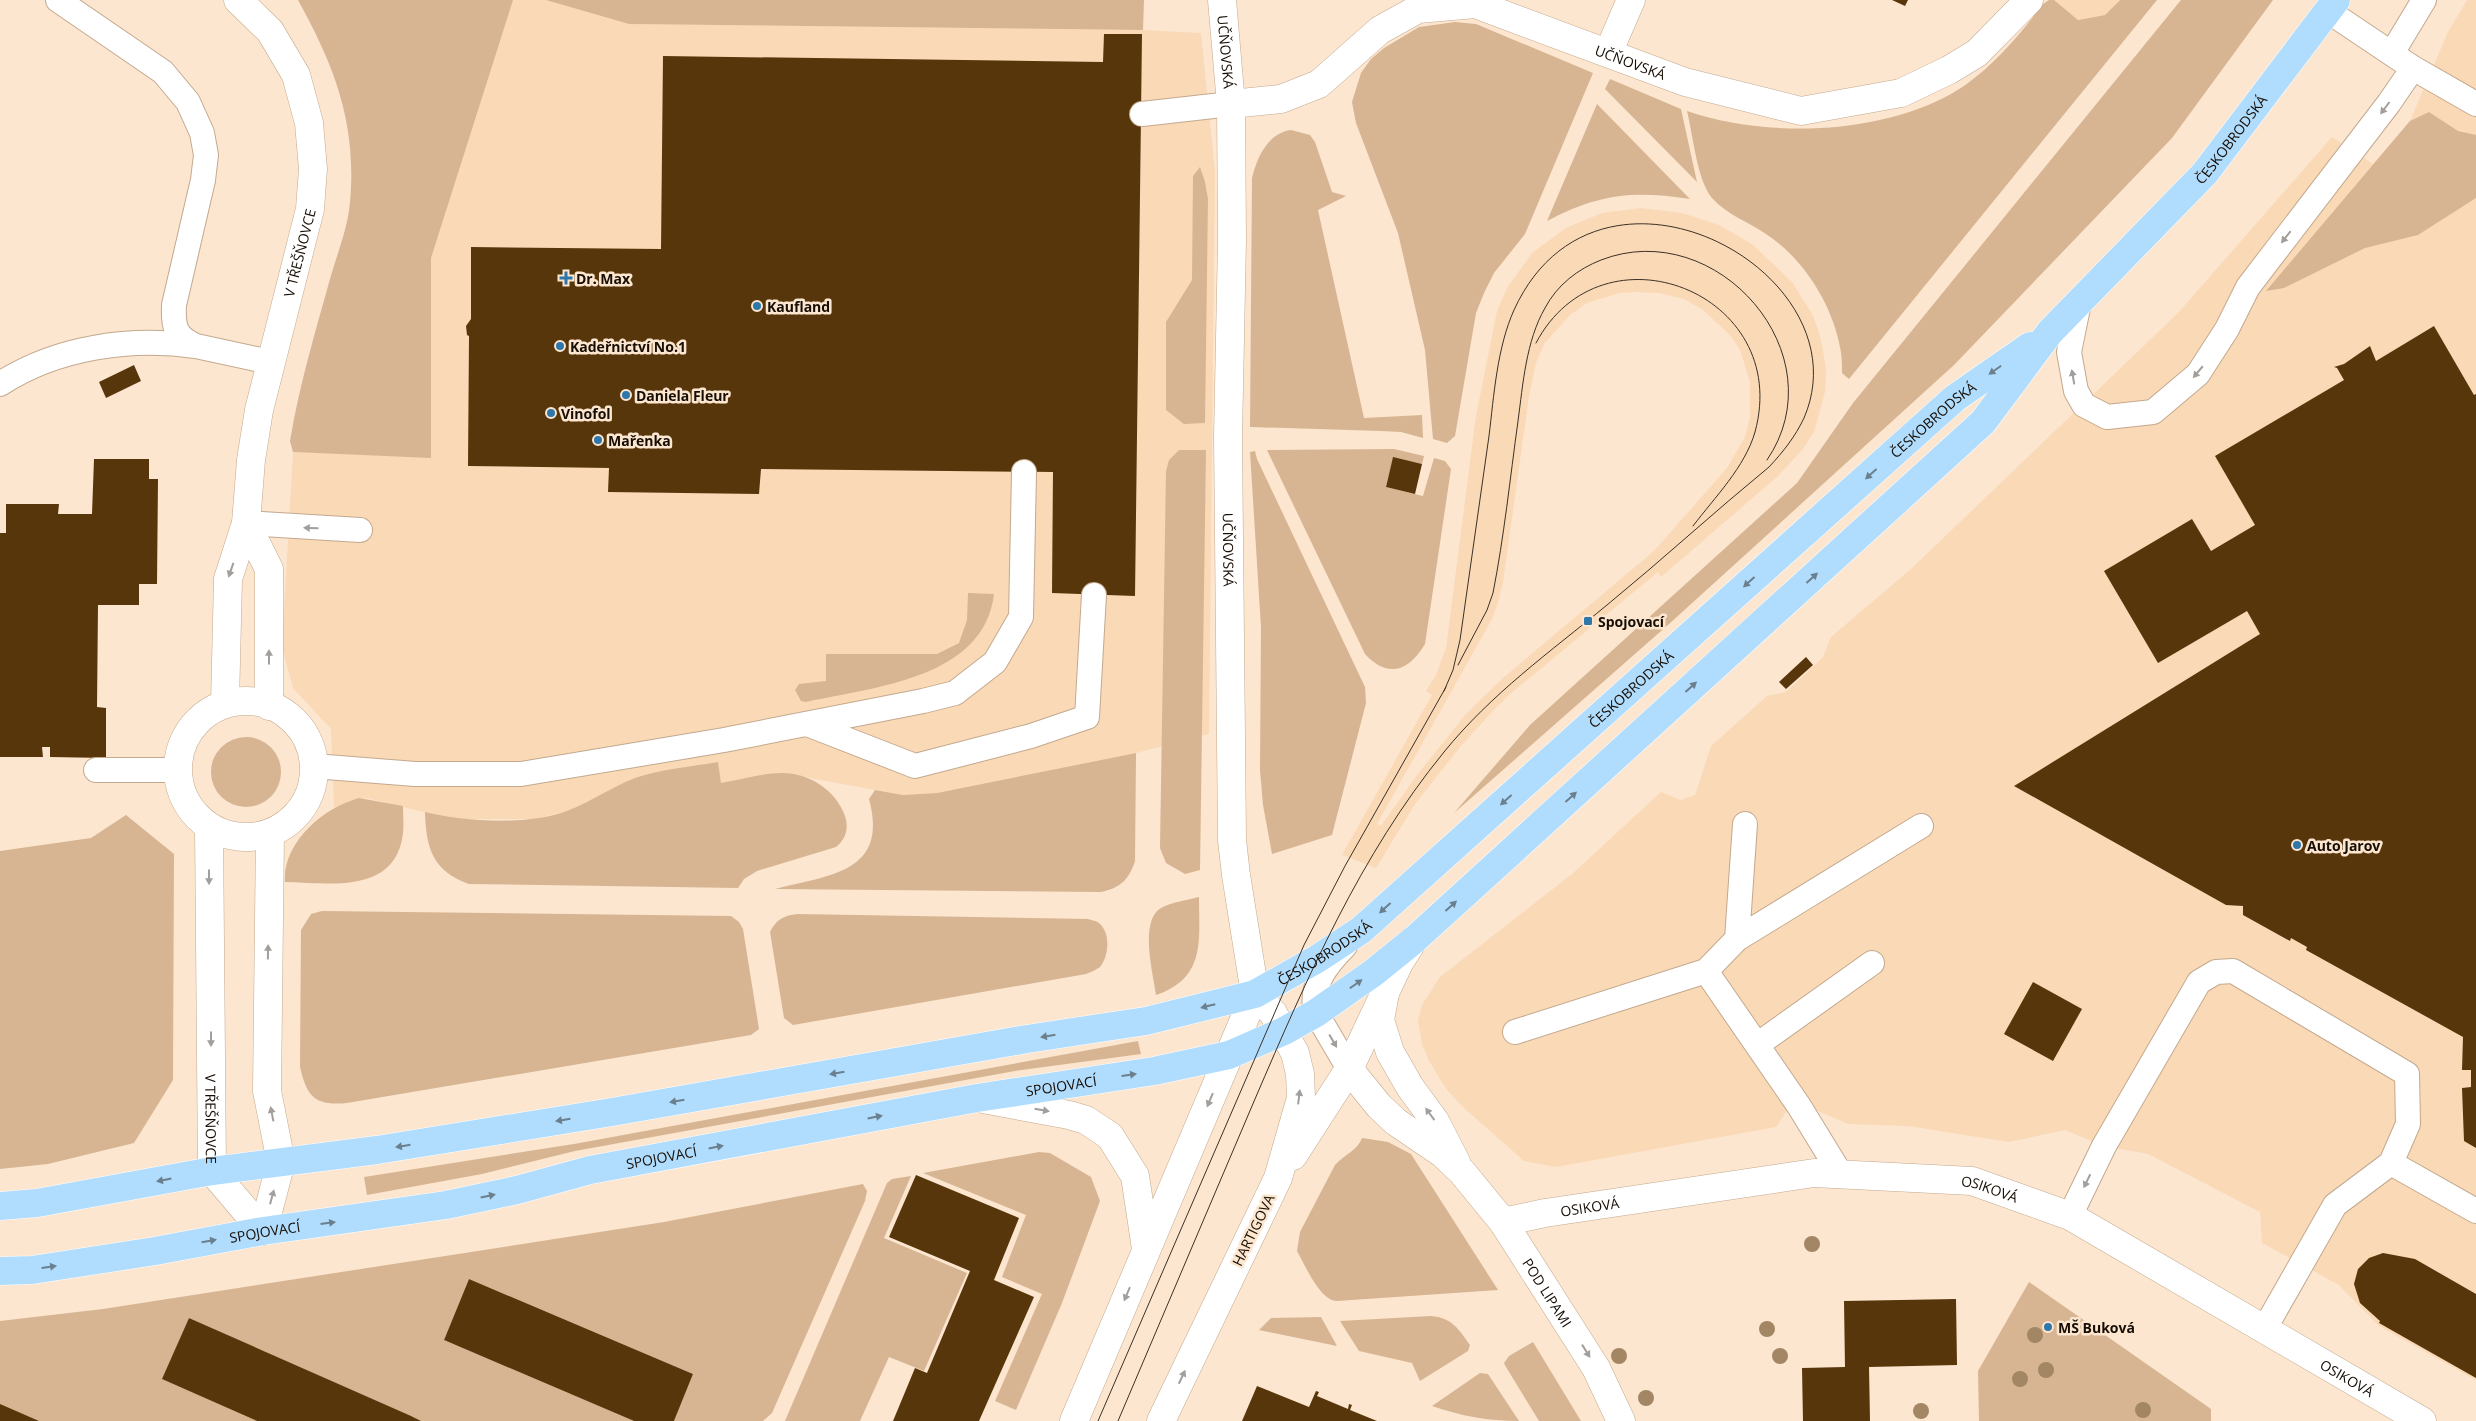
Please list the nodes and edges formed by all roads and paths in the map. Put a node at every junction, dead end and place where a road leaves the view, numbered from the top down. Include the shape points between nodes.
1 (58, 0) edge
2 (238, 0) edge
3 (1222, 0) edge
4 (1631, 0) edge
5 (2029, 0) edge
6 (2424, 0) edge
7 (2332, 5) edge
8 (1608, 53) junction
9 (2392, 53) junction
10 (2412, 68) junction
11 (1230, 104) junction
12 (2476, 104) edge
13 (1142, 114) dead end
14 (2079, 303) junction
15 (2050, 332) junction
16 (196, 346) junction
17 (270, 362) junction
18 (0, 384) edge
19 (1024, 472) dead end
20 (246, 523) junction
21 (360, 530) dead end
22 (1094, 595) dead end
23 (225, 703) junction
24 (269, 706) junction
25 (807, 724) junction
26 (314, 766) junction
27 (96, 770) dead end
28 (176, 770) junction
29 (1745, 824) dead end
30 (1921, 826) dead end
31 (209, 828) junction
32 (270, 834) junction
33 (1361, 930) junction
34 (1415, 939) junction
35 (1737, 939) junction
36 (1872, 963) dead end
37 (1706, 971) junction
38 (1385, 993) junction
39 (1255, 994) junction
40 (1316, 1013) junction
41 (1284, 1031) junction
42 (1515, 1032) dead end
43 (1757, 1045) junction
44 (1229, 1055) junction
45 (1349, 1069) junction
46 (977, 1098) junction
47 (281, 1162) junction
48 (2391, 1164) junction
49 (212, 1171) junction
50 (1462, 1172) junction
51 (1840, 1173) junction
52 (1278, 1178) junction
53 (0, 1206) edge
54 (2476, 1211) edge
55 (2070, 1216) junction
56 (1503, 1222) junction
57 (262, 1231) junction
58 (1146, 1249) junction
59 (0, 1271) edge
60 (2265, 1328) junction
61 (1074, 1421) edge
62 (1161, 1421) edge
63 (1621, 1421) edge
64 (2422, 1421) edge

1 - 16 lane via 163,72 188,102 202,133 206,155 203,180 173,321 185,341
2 - 17 street, V TŘEŠŇOVCE via 270,31 296,74 309,123 313,169 310,209
3 - 11 street, UČŇOVSKÁ
4 - 8 street
5 - 8 street, UČŇOVSKÁ via 1977,53 1949,70 1900,93 1801,110 1685,82
6 - 9 lane
7 - 9 lane
7 - 14 main road, ČESKOBRODSKÁ via 2205,173
8 - 11 street, UČŇOVSKÁ via 1475,4 1418,9 1380,30 1319,84 1281,99
9 - 10 lane
10 - 12 lane
10 -> 14 lane via 2389,103 2248,287 2227,329 2198,374 2153,412 2107,417 2084,405 2076,391 2069,352
11 - 13 lane
11 - 39 street, UČŇOVSKÁ via 1232,240 1228,438 1232,840
14 - 15 main road, ČESKOBRODSKÁ
15 -> 33 main road, ČESKOBRODSKÁ via 1955,398
34 -> 15 main road, ČESKOBRODSKÁ via 1983,422
16 - 17 lane
16 - 18 lane via 135,343 94,347 20,370
17 - 20 street, V TŘEŠŇOVCE via 251,460
19 - 25 lane via 1021,617 995,662 955,693
21 -> 20 lane
20 -> 23 street, V TŘEŠŇOVCE via 228,579
24 -> 20 street via 270,569
22 - 25 lane via 1087,717 1031,736 916,766
23 - 24 street via 250,702
23 - 28 street via 203,715 184,739
24 - 26 street via 301,727
25 - 26 lane via 521,774 415,774
26 - 32 street via 310,794 294,819
27 - 28 lane
28 - 31 street via 185,803
29 - 35 lane
30 - 35 lane
31 - 32 street via 238,838
31 -> 49 street, V TŘEŠŇOVCE
47 -> 32 street via 267,1091
33 - 39 main road, ČESKOBRODSKÁ
33 - 40 lane via 1322,975 1314,994
34 - 38 street
40 -> 34 main road, ČESKOBRODSKÁ
35 - 37 lane
36 - 43 lane
37 - 42 lane
37 - 43 lane
38 - 45 street
50 -> 38 street, POD LIPAMI via 1435,1121 1390,1052 1380,1020
39 - 41 street, HARTIGOVA
39 - 44 street
39 -> 47 main road via 1146,1021 368,1152
40 - 41 main road, SPOJOVACÍ
40 -> 45 lane
41 - 44 main road, SPOJOVACÍ
52 -> 41 street, HARTIGOVA via 1301,1098 1295,1053
43 - 51 lane
46 -> 44 main road, SPOJOVACÍ via 1154,1071
44 -> 58 street
45 - 50 street, POD LIPAMI via 1396,1122 1443,1154
45 - 52 street
57 -> 46 main road, SPOJOVACÍ via 446,1205 590,1170
46 -> 58 street via 1069,1115 1096,1126 1110,1136 1135,1176
47 - 49 main road
57 -> 47 street
48 - 54 lane
48 -> 55 lane via 2408,1124 2407,1074 2234,971 2216,972 2199,982 2104,1146
48 - 60 lane via 2334,1205
49 -> 53 main road via 37,1203
49 - 57 street, V TŘEŠŇOVCE
50 - 56 street, POD LIPAMI
51 - 55 street, OSIKOVÁ via 1972,1181
51 - 56 street, OSIKOVÁ via 1814,1172
62 -> 52 street, HARTIGOVA
55 - 60 street, OSIKOVÁ
56 -> 63 street, POD LIPAMI via 1596,1368
59 -> 57 main road, SPOJOVACÍ via 32,1270 145,1253
58 -> 61 street
60 - 64 street, OSIKOVÁ

